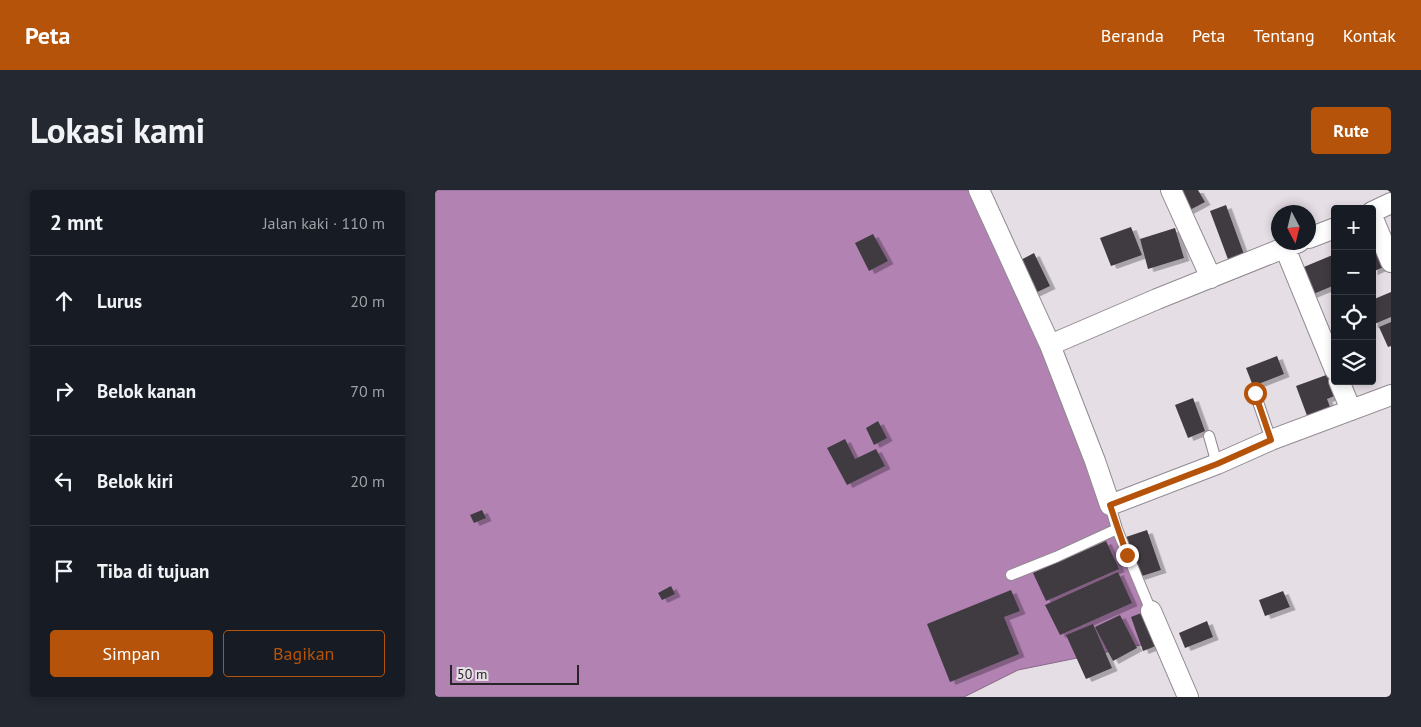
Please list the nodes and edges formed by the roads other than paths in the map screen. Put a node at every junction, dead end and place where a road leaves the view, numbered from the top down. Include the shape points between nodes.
1 (979, 190) edge
2 (1171, 190) edge
3 (1391, 203) edge
4 (1376, 210) edge
5 (1376, 226) edge
6 (1331, 230) edge
7 (1316, 235) edge
8 (1280, 250) edge
9 (1294, 250) edge
10 (1391, 262) edge
11 (1211, 278) junction
12 (1049, 345) junction
13 (1331, 358) edge
14 (1341, 385) edge
15 (1255, 393) dead end
16 (1391, 395) edge
17 (1351, 410) junction
18 (1209, 436) dead end
19 (1271, 440) junction
20 (1217, 464) junction
21 (1110, 505) junction
22 (1117, 528) junction
23 (1011, 575) dead end
24 (1151, 611) joint
25 (1189, 697) edge

1 - 12 street
2 - 11 street
3 - 4 street
5 - 10 street
6 - 7 street
8 - 11 street
9 - 13 street
11 - 12 street
12 - 21 street
14 - 17 street
15 - 19 lane
16 - 17 street
17 - 19 street
18 - 20 lane
19 - 20 street
20 - 21 street
21 - 22 lane
22 - 23 lane
22 - 24 lane
24 - 25 street

